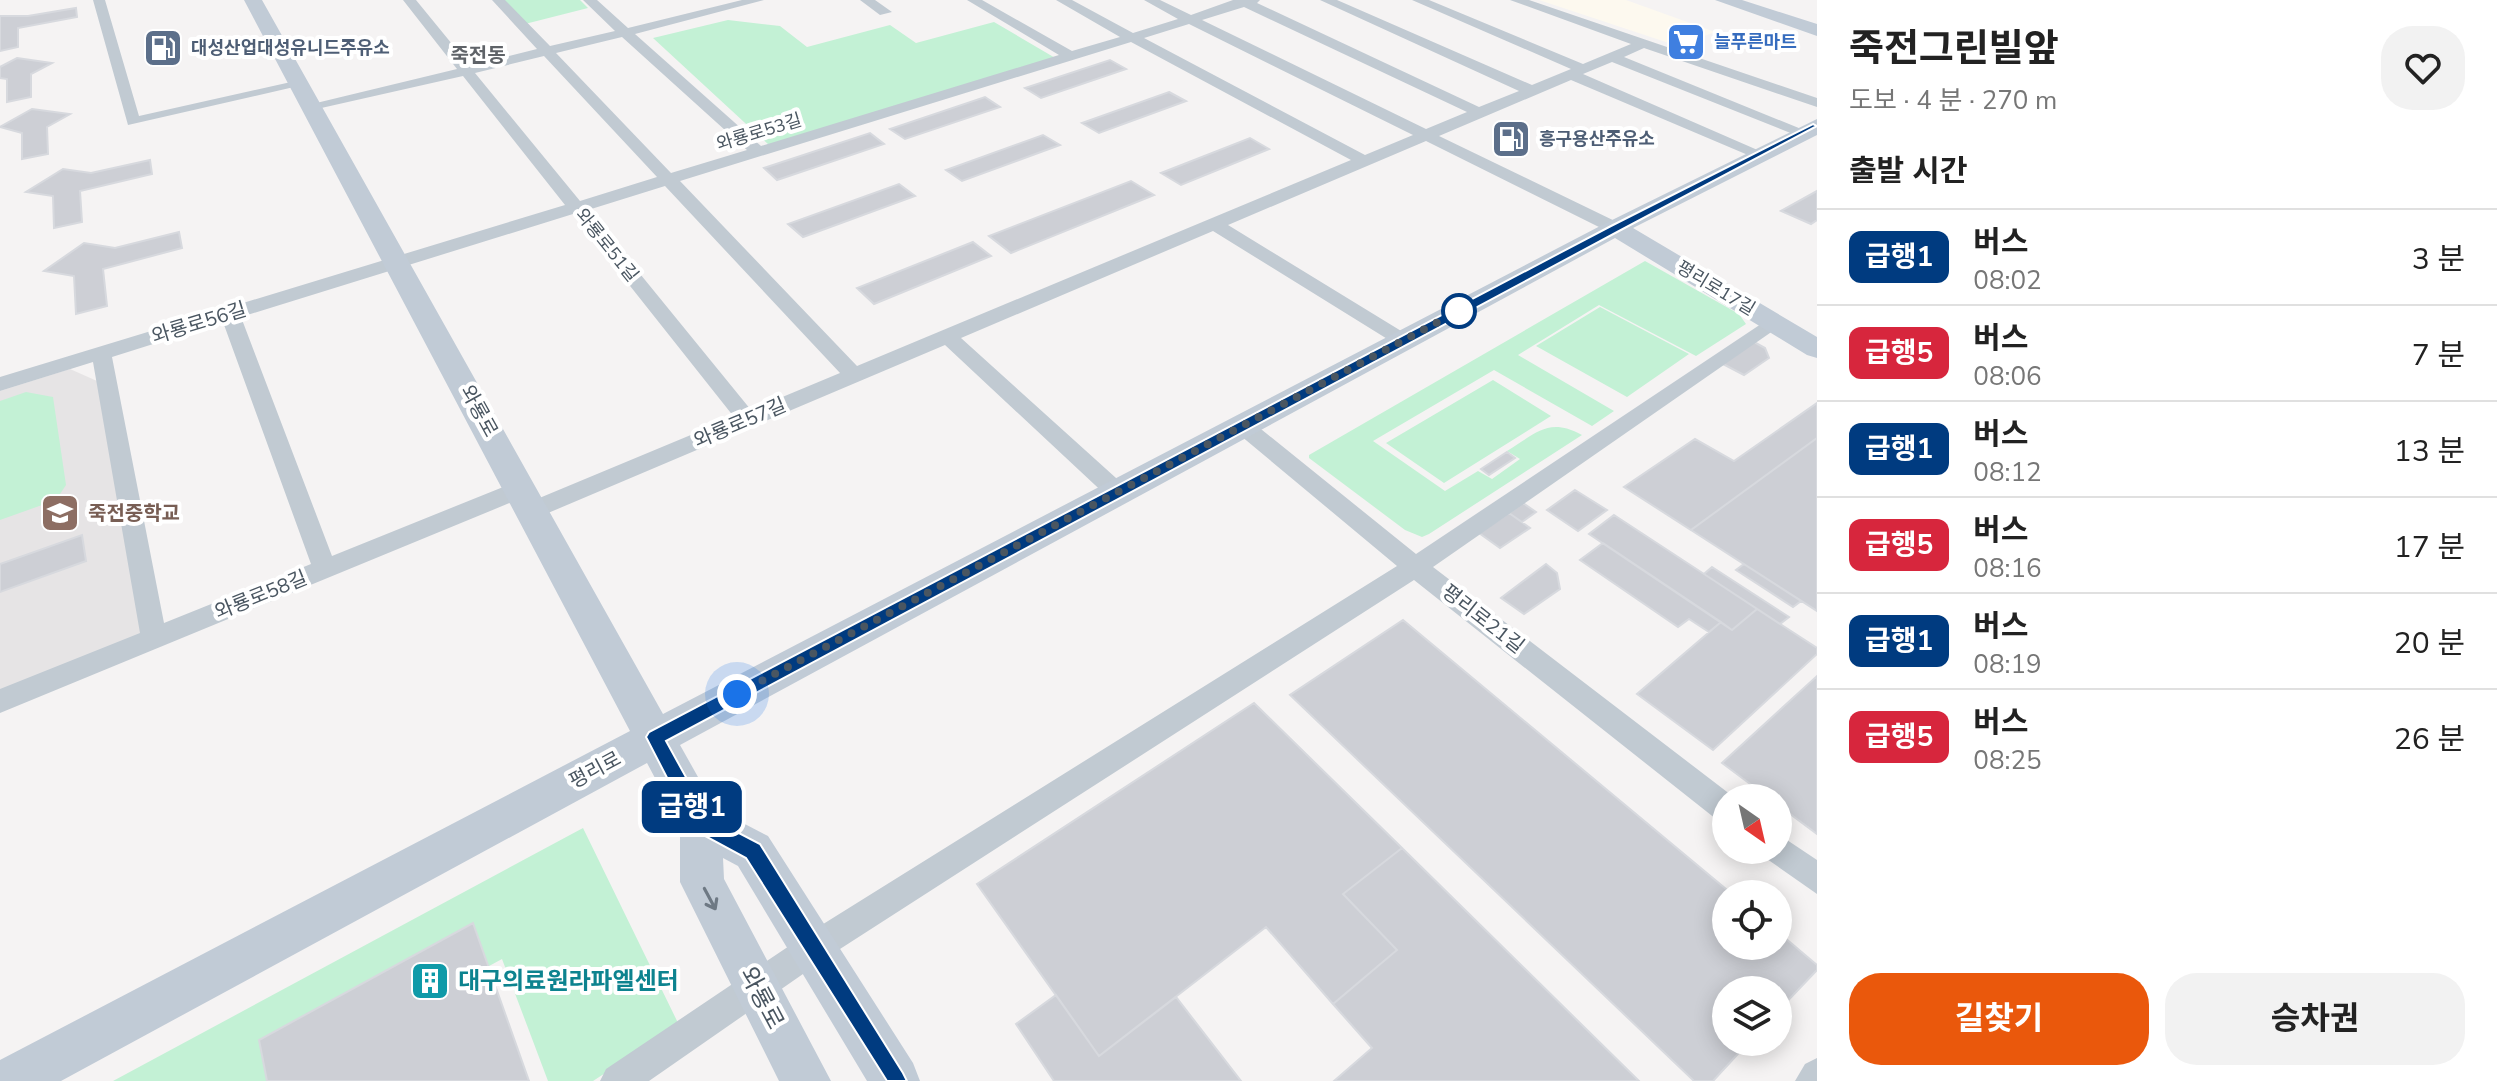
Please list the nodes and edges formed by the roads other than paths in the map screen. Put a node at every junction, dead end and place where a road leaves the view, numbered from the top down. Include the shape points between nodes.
1 (99, 0) edge
2 (253, 0) edge
3 (409, 0) edge
4 (498, 0) edge
5 (589, 0) edge
6 (758, 0) edge
7 (866, 0) edge
8 (973, 0) edge
9 (1062, 0) edge
10 (1150, 0) edge
11 (1326, 0) edge
12 (1418, 0) edge
13 (1516, 0) edge
14 (1724, 0) edge
15 (1246, 1) edge
16 (885, 12) dead end
17 (1189, 19) junction
18 (1817, 30) edge
19 (625, 33) junction
20 (1132, 37) junction
21 (1643, 44) junction
22 (548, 52) junction
23 (1070, 56) junction
24 (1611, 57) junction
25 (465, 71) junction
26 (1577, 72) junction
27 (1532, 91) junction
28 (306, 96) junction
29 (1817, 103) edge
30 (1480, 113) junction
31 (1810, 130) edge
32 (1425, 137) junction
33 (760, 153) junction
34 (1761, 155) junction
35 (1366, 162) junction
36 (671, 179) junction
37 (577, 208) junction
38 (1214, 224) junction
39 (1615, 228) junction
40 (398, 263) junction
41 (230, 314) junction
42 (1773, 322) junction
43 (947, 336) junction
44 (1404, 341) junction
45 (1817, 349) edge
46 (101, 353) junction
47 (854, 375) junction
48 (0, 384) edge
49 (748, 420) junction
50 (1243, 426) junction
51 (1118, 493) junction
52 (527, 500) junction
53 (1415, 567) junction
54 (325, 569) junction
55 (154, 639) junction
56 (0, 701) edge
57 (655, 737) junction
58 (1712, 798) edge
59 (701, 823) junction
60 (1792, 860) edge
61 (1817, 879) edge
62 (815, 947) junction
63 (756, 986) junction
64 (1817, 1076) edge
65 (11, 1081) edge
66 (618, 1081) edge
67 (806, 1081) edge
68 (895, 1081) edge
69 (1813, 1081) edge

1 - 28 street via 133,122
2 - 28 main road, 와룡로
3 - 25 street, 와룡로51길
4 - 22 street
5 - 19 street
6 - 19 street
7 - 16 street
8 - 23 street
9 - 20 street
10 - 17 street
11 - 27 street
12 - 26 street
13 - 21 street
14 - 18 main road
15 - 17 street, 와룡로53길
15 - 30 street, 와룡로53길
17 - 20 street, 와룡로53길
17 - 32 street
19 - 22 street
19 - 33 street
20 - 23 street, 와룡로53길
20 - 35 street
21 - 24 street, 와룡로57길
21 - 29 street
22 - 25 street
22 - 36 street
23 - 33 street, 와룡로53길
24 - 26 street, 와룡로57길
24 - 31 street
25 - 28 street
25 - 37 street, 와룡로51길
26 - 27 street, 와룡로57길
26 - 34 street
27 - 30 street, 와룡로57길
28 - 40 main road, 와룡로
30 - 32 street, 와룡로57길
31 - 34 main road, 평리로
32 - 35 street, 와룡로57길
32 - 39 street
33 - 36 street, 와룡로53길
34 - 39 main road, 평리로
35 - 38 street, 와룡로57길
36 - 37 street, 와룡로53길
36 - 47 street
37 - 40 street, 와룡로53길
37 - 49 street, 와룡로51길
38 - 43 street, 와룡로57길
38 - 44 street
39 - 42 main road, 평리로17길
39 - 44 main road, 평리로
40 - 41 street, 와룡로56길
40 - 52 main road, 와룡로
41 - 46 street, 와룡로56길
41 - 54 street
42 - 45 main road, 평리로17길
42 - 53 street
43 - 47 street, 와룡로57길
43 - 51 street
44 - 50 main road, 평리로
46 - 48 street, 와룡로56길
46 - 55 street
47 - 49 street, 와룡로57길
49 - 52 street, 와룡로57길
50 - 51 main road, 평리로
50 - 53 street, 평리로21길
51 - 57 main road, 평리로
52 - 54 street, 와룡로58길
52 - 57 main road, 와룡로
53 - 58 street, 평리로21길
53 - 62 street
54 - 55 street, 와룡로58길
55 - 56 street, 와룡로58길
57 - 59 main road, 와룡로
57 - 65 main road, 평리로
59 - 62 main road via 753,851
59 -> 63 main road, 와룡로 via 702,882
60 - 61 street
62 - 63 street
62 - 68 main road
63 - 66 street
63 - 67 main road, 와룡로
64 - 69 street

